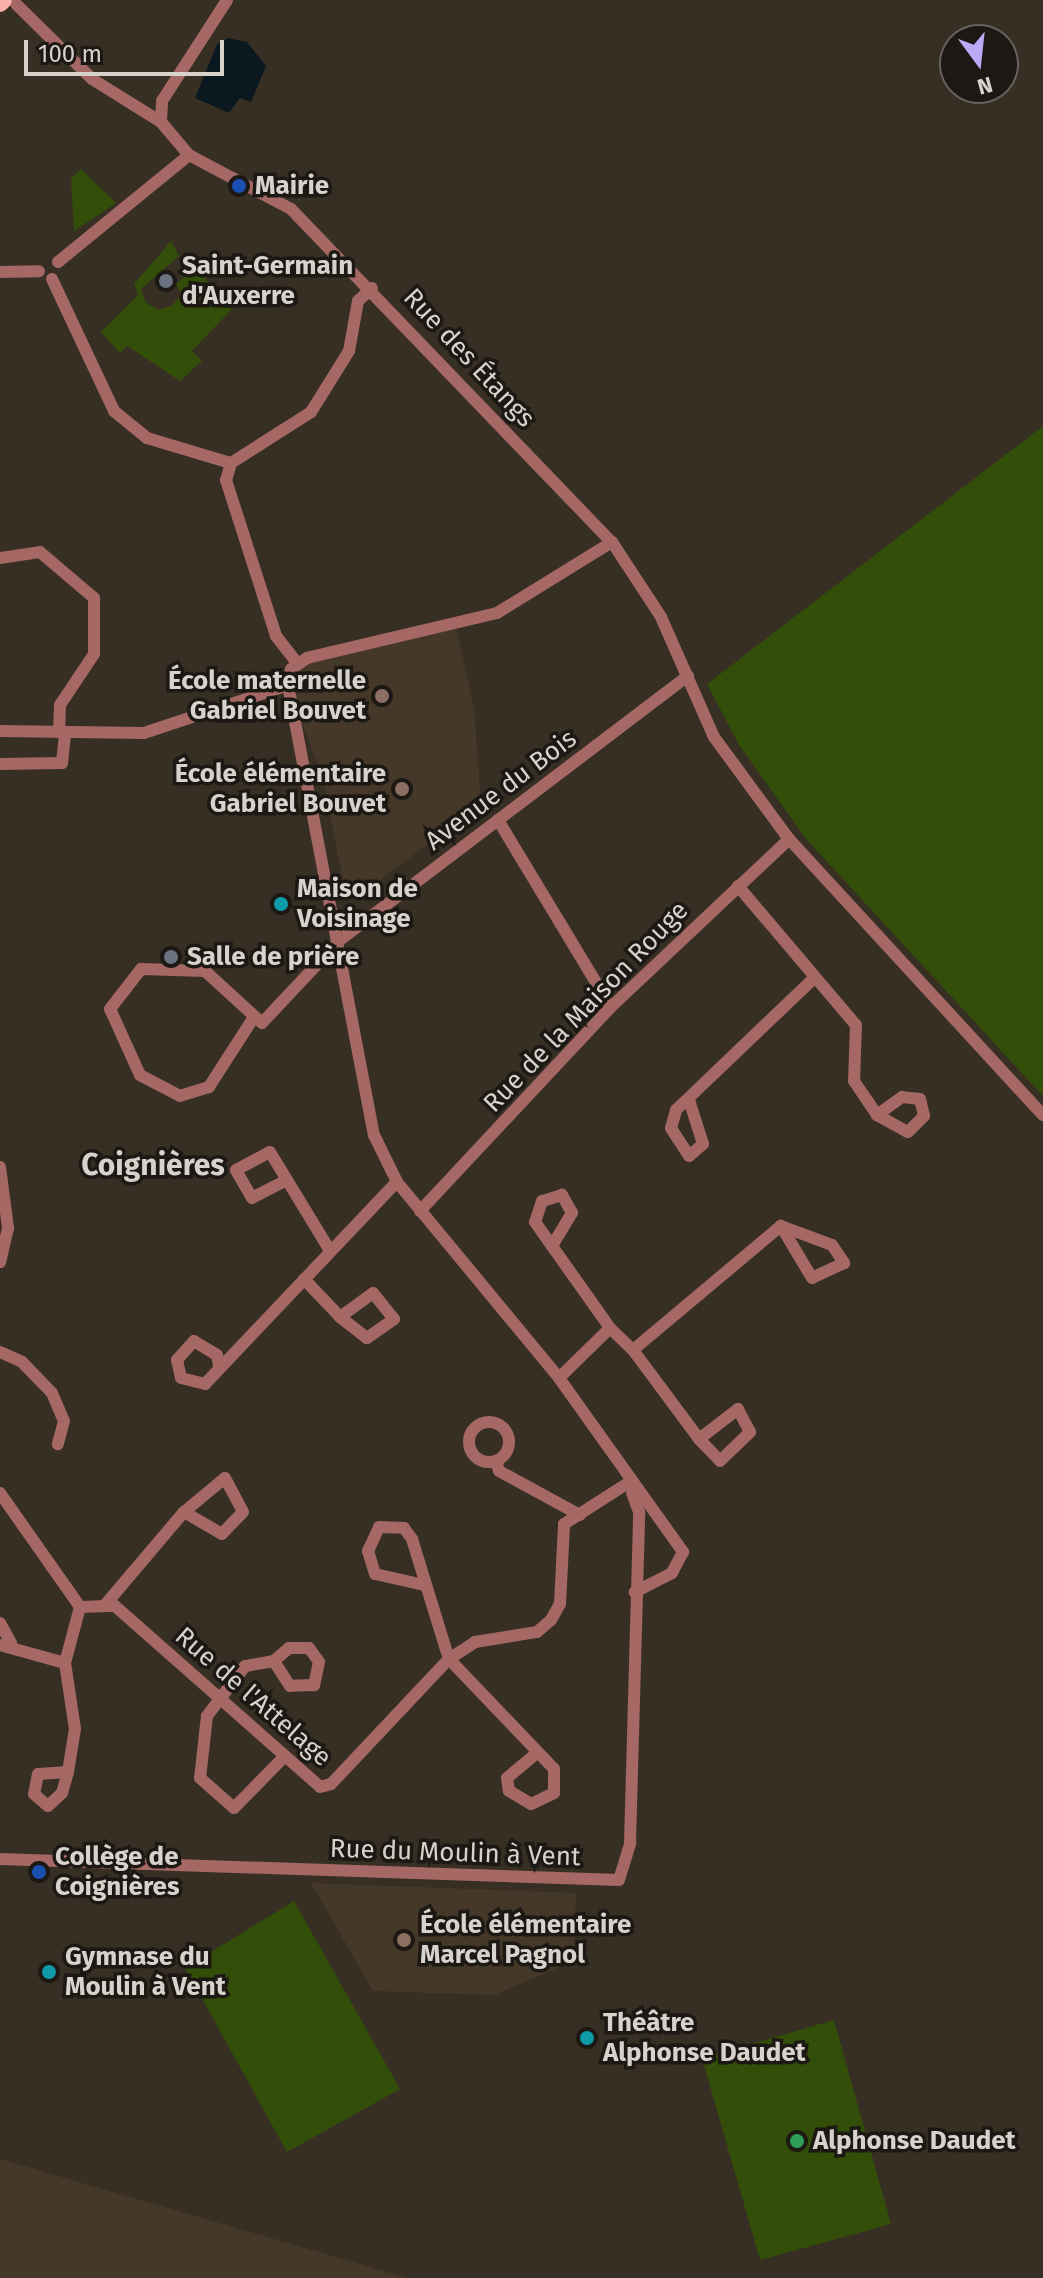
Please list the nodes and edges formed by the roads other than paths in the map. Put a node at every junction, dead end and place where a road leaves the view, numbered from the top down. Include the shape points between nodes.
1 (227, 0) edge
2 (6, 3) edge
3 (161, 122) junction
4 (189, 155) junction
5 (58, 262) junction
6 (39, 271) junction
7 (0, 272) edge
8 (52, 279) junction
9 (372, 288) junction
10 (231, 463) junction
11 (612, 542) junction
12 (0, 558) edge
13 (297, 663) junction
14 (688, 676) junction
15 (288, 685) junction
16 (0, 731) edge
17 (62, 732) junction
18 (0, 764) edge
19 (498, 820) junction
20 (789, 839) junction
21 (738, 886) junction
22 (340, 940) junction
23 (814, 978) junction
24 (611, 1007) junction
25 (252, 1020) junction
26 (689, 1100) dead end
27 (877, 1115) dead end
28 (1043, 1115) edge
29 (0, 1167) edge
30 (285, 1181) dead end
31 (397, 1182) junction
32 (3, 1198) edge
33 (420, 1211) junction
34 (781, 1226) junction
35 (552, 1246) dead end
36 (329, 1249) junction
37 (0, 1262) edge
38 (304, 1279) junction
39 (340, 1317) dead end
40 (610, 1328) junction
41 (633, 1350) junction
42 (0, 1352) edge
43 (219, 1366) dead end
44 (559, 1378) junction
45 (699, 1439) dead end
46 (58, 1444) dead end
47 (496, 1461) dead end
48 (628, 1483) junction
49 (0, 1493) edge
50 (184, 1512) junction
51 (580, 1515) junction
52 (424, 1585) junction
53 (635, 1592) junction
54 (105, 1605) junction
55 (80, 1607) junction
56 (0, 1623) edge
57 (5, 1644) edge
58 (449, 1659) junction
59 (274, 1661) dead end
60 (65, 1663) junction
61 (218, 1697) junction
62 (536, 1754) junction
63 (282, 1759) junction
64 (68, 1772) dead end
65 (0, 1859) edge

1 - 3 street via 162,101
2 - 3 street, Rue des Étangs via 92,79
3 - 4 street, Rue des Étangs
4 - 5 street
4 - 9 street, Rue des Étangs via 291,209
5 - 6 street via 46,259
5 - 8 street
6 - 7 street
6 - 8 street
8 - 10 street via 114,411 147,438
9 - 10 street via 358,301 349,351 311,412
9 - 11 street, Rue des Étangs
10 - 13 street via 226,480 276,636
11 - 13 street via 497,613
11 - 14 street, Rue des Étangs via 661,617
12 - 17 street via 40,552 94,598 94,654 60,705
13 - 15 street
14 - 19 street, Avenue du Bois
14 - 20 street, Rue des Étangs via 714,737
15 - 17 street via 160,729
15 - 22 street
16 - 17 street
17 - 18 street via 62,763
19 - 22 street, Avenue du Bois
19 - 24 street
20 - 21 street, Rue de la Maison Rouge
20 - 28 street, Rue des Étangs
21 - 23 street
21 - 24 street, Rue de la Maison Rouge
22 - 25 street, Avenue du Bois via 271,1016
22 - 31 street via 374,1135
23 - 26 street
23 - 27 street via 856,1025 854,1081
24 - 33 street, Rue de la Maison Rouge
25 - 25 street via 209,1087 180,1096 140,1075 110,1009 141,969 205,971
29 - 32 street
30 - 36 street
31 - 33 street
31 - 36 street
32 - 37 street
33 - 44 street
34 - 34 street via 832,1245 844,1263 812,1278
34 - 41 street
35 - 40 street
36 - 38 street
38 - 39 street
38 - 43 street
40 - 41 street
40 - 44 street
41 - 45 street
42 - 46 street via 22,1362 52,1393 64,1421
44 - 48 street
47 - 51 street via 499,1471
48 - 51 street, Rue de l'Attelage
48 - 53 street, Rue du Moulin à Vent via 639,1512
48 - 53 street via 683,1552 672,1573
49 - 55 street
50 - 50 street via 225,1478 243,1512 222,1534
50 - 54 street
51 - 58 street, Rue de l'Attelage via 564,1524 560,1604 551,1620 537,1632 475,1642
52 - 52 street via 404,1528 379,1527 368,1551 375,1574
52 - 58 street
53 - 65 street, Rue du Moulin à Vent via 630,1843 619,1880
54 - 55 street
54 - 61 street, Rue de l'Attelage
55 - 60 street
56 - 57 street
57 - 60 street
58 - 62 street
58 - 63 street, Rue de l'Attelage via 331,1784 310,1783
59 - 61 street via 245,1666
60 - 64 street via 75,1729
61 - 63 street, Rue de l'Attelage
61 - 63 street via 207,1716 200,1778 234,1808
62 - 62 street via 507,1778 509,1791 531,1804 546,1802 556,1782

